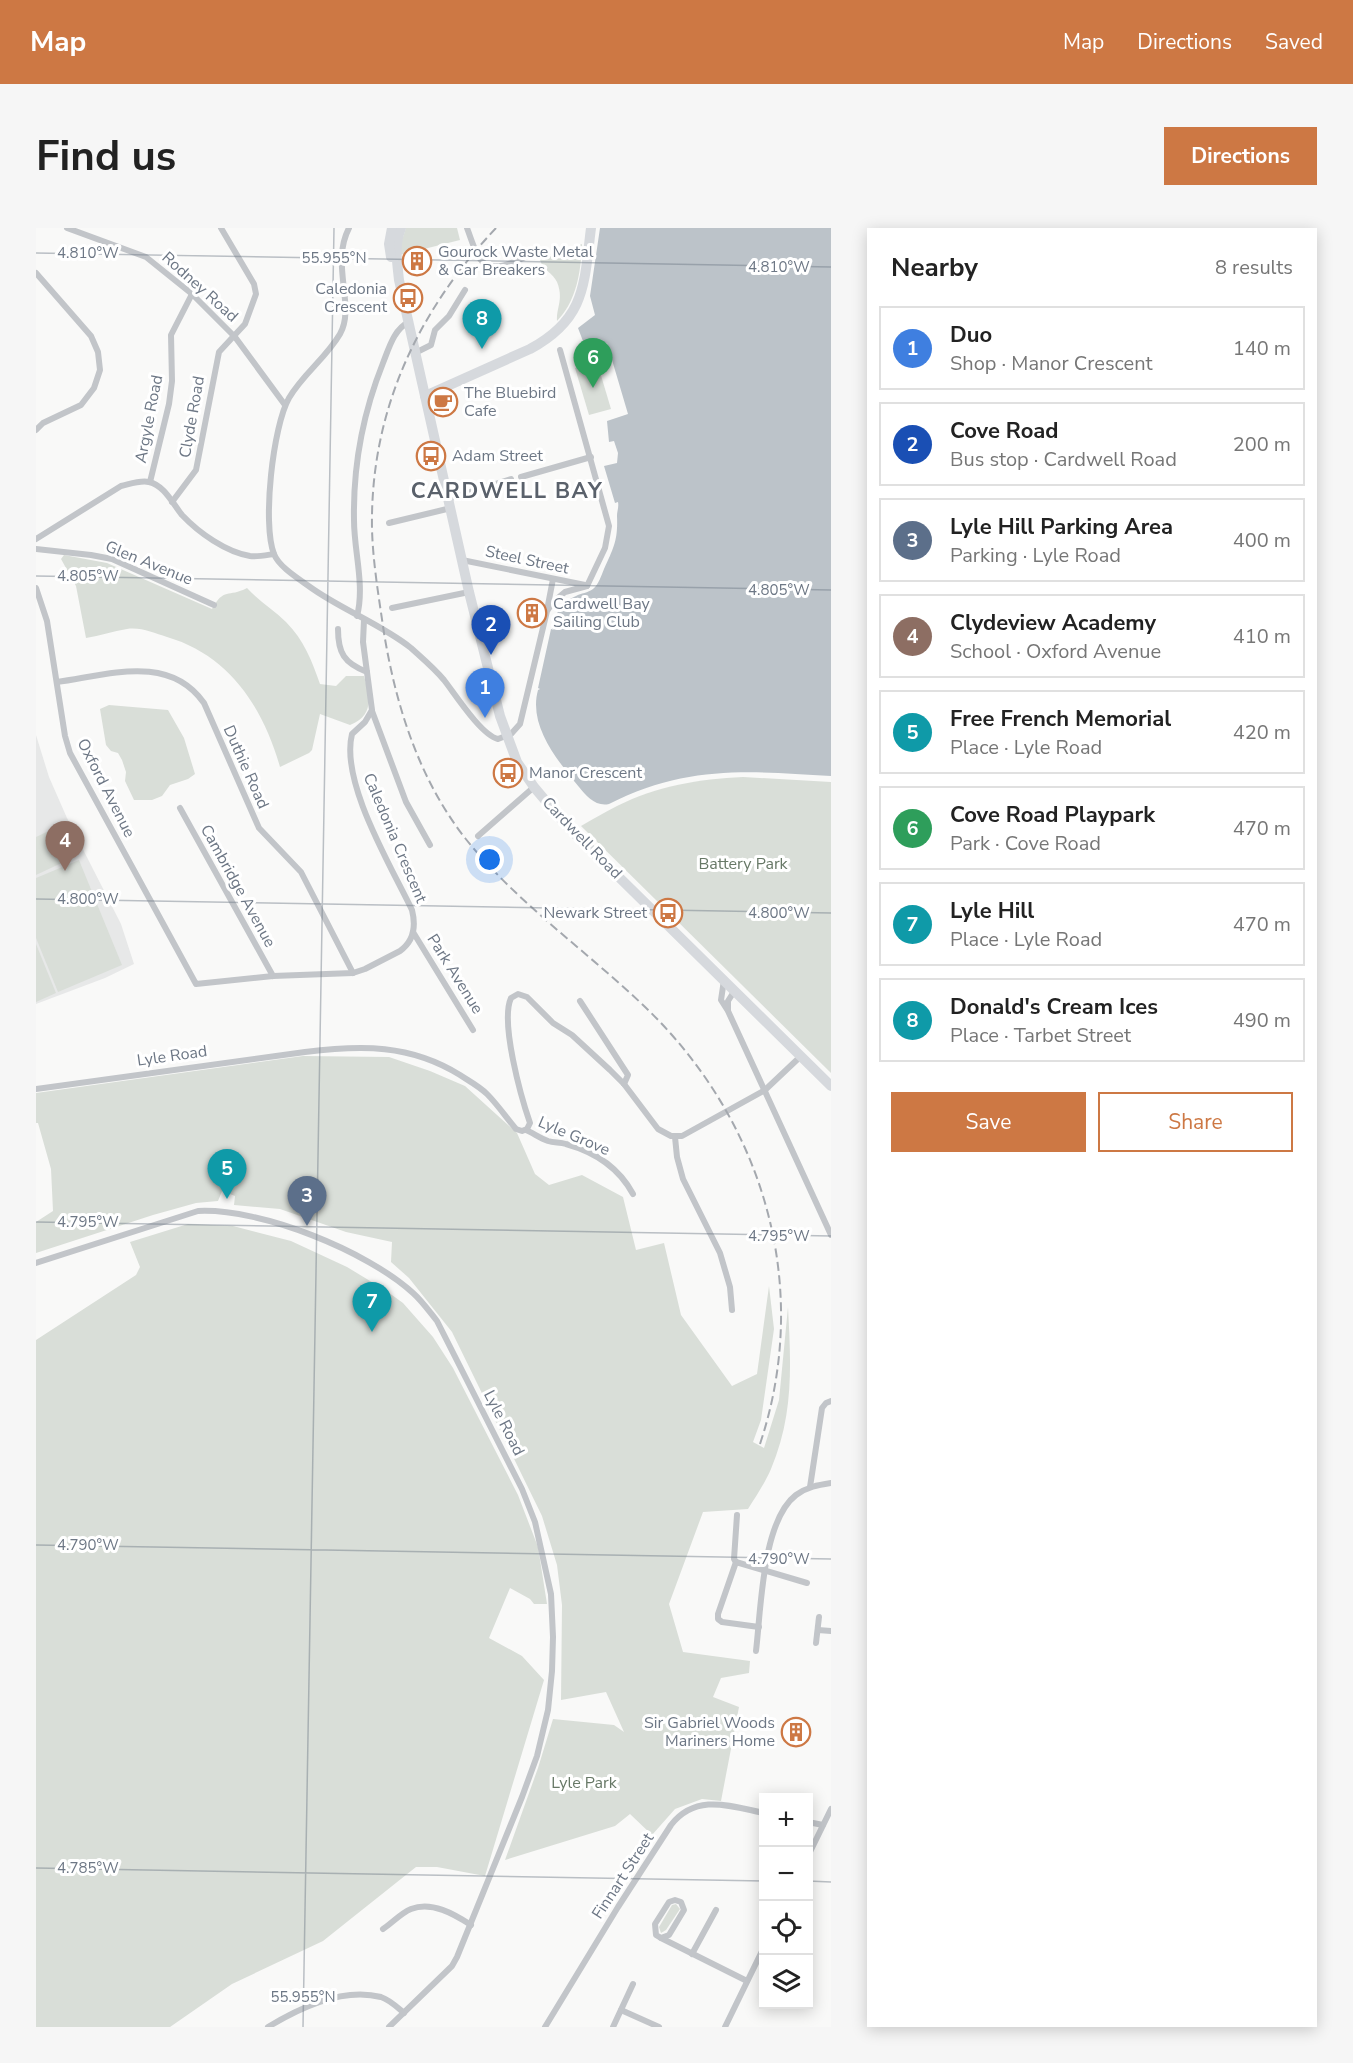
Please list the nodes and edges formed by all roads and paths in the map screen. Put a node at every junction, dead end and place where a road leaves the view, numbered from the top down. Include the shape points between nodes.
1 (67, 228) edge
2 (220, 228) edge
3 (349, 228) edge
4 (392, 228) edge
5 (401, 228) edge
6 (467, 228) edge
7 (591, 228) edge
8 (538, 250) dead end
9 (36, 273) edge
10 (399, 280) junction
11 (465, 290) dead end
12 (192, 294) junction
13 (409, 323) junction
14 (235, 337) junction
15 (416, 350) junction
16 (560, 350) dead end
17 (425, 396) junction
18 (285, 405) junction
19 (36, 430) edge
20 (591, 458) junction
21 (521, 477) dead end
22 (511, 480) dead end
23 (150, 482) junction
24 (172, 502) junction
25 (449, 504) junction
26 (390, 523) dead end
27 (36, 539) edge
28 (36, 549) edge
29 (274, 554) junction
30 (462, 560) junction
31 (553, 579) junction
32 (587, 586) junction
33 (36, 588) edge
34 (469, 592) junction
35 (214, 605) dead end
36 (392, 608) dead end
37 (547, 611) junction
38 (357, 616) junction
39 (367, 621) junction
40 (338, 629) dead end
41 (367, 672) junction
42 (57, 682) junction
43 (372, 710) junction
44 (506, 738) junction
45 (534, 787) junction
46 (180, 808) dead end
47 (478, 836) dead end
48 (430, 845) dead end
49 (413, 932) junction
50 (352, 973) junction
51 (273, 976) junction
52 (724, 979) junction
53 (735, 990) junction
54 (580, 1001) dead end
55 (728, 1011) junction
56 (473, 1030) dead end
57 (801, 1056) junction
58 (624, 1084) junction
59 (831, 1086) edge
60 (36, 1089) edge
61 (765, 1090) junction
62 (526, 1130) junction
63 (675, 1137) junction
64 (633, 1194) dead end
65 (831, 1235) edge
66 (36, 1263) edge
67 (732, 1310) dead end
68 (831, 1401) edge
69 (831, 1483) edge
70 (810, 1487) junction
71 (737, 1515) dead end
72 (736, 1562) junction
73 (765, 1572) junction
74 (807, 1583) dead end
75 (819, 1617) dead end
76 (759, 1627) junction
77 (818, 1630) junction
78 (831, 1631) edge
79 (816, 1643) dead end
80 (756, 1651) dead end
81 (831, 1809) edge
82 (759, 1812) edge
83 (813, 1823) edge
84 (824, 1825) junction
85 (813, 1847) edge
86 (716, 1910) dead end
87 (471, 1925) junction
88 (383, 1929) dead end
89 (661, 1938) junction
90 (692, 1954) junction
91 (760, 1955) edge
92 (747, 1981) junction
93 (633, 1984) dead end
94 (621, 2010) junction
95 (404, 2013) junction
96 (268, 2027) edge
97 (389, 2027) edge
98 (545, 2027) edge
99 (613, 2027) edge
100 (658, 2027) edge
101 (725, 2027) edge

1 - 12 street, Rodney Road via 146,257
2 - 14 street, Clyde Road via 256,289 245,324
3 - 18 street via 340,256 343,327
4 - 10 main road, Cardwell Road via 389,250
5 - 10 main road, Cardwell Road via 396,242
6 - 8 street via 486,265 498,268
7 - 17 main road via 582,294 573,314 561,327 531,349
9 - 19 street via 91,336 100,370 94,388 81,405
10 - 13 main road, Cardwell Road
11 - 15 street via 435,330 431,345
12 - 14 street, Rodney Road
12 - 23 street, Argyle Road via 171,335 169,404
13 - 15 main road, Cardwell Road
13 - 38 street via 397,330 376,380 361,432 354,488 361,597
14 - 18 street, Rodney Road
14 - 24 street, Clyde Road via 219,352 196,470
15 - 17 main road, Cardwell Road
16 - 20 street
17 - 25 main road, Cardwell Road
18 - 29 street via 269,499
20 - 21 street
20 - 32 street via 609,526 605,548
22 - 25 street
23 - 24 street
23 - 27 street via 121,486
24 - 29 street via 200,531 224,546 251,556
25 - 26 street
25 - 30 main road, Cardwell Road
28 - 35 street, Glen Avenue via 112,560
29 - 38 street via 311,588
30 - 31 street, Steel Street
30 - 34 main road, Cardwell Road
31 - 32 street, Steel Street
31 - 37 street
32 - 37 street via 559,596
33 - 42 street, Oxford Avenue via 47,621
34 - 36 street
34 - 44 main road, Cardwell Road
37 - 44 street via 521,719
38 - 39 street
39 - 41 street via 363,642
39 - 44 street via 416,653 490,735
40 - 41 street via 341,652 355,667
41 - 43 street
42 - 50 street, Duthie Road via 140,671 170,675 192,689 204,704 259,828 301,872
42 - 51 street, Oxford Avenue via 70,753 196,984
43 - 48 street via 406,802
43 - 49 street, Caledonia Crescent via 352,734 352,770 370,821 412,910
44 - 45 main road, Cardwell Road
45 - 47 street
45 - 52 main road, Cardwell Road via 573,832
46 - 51 street, Cambridge Avenue
49 - 50 street via 409,944 400,951
49 - 56 street, Park Avenue
50 - 51 street
52 - 53 main road, Cardwell Road
52 - 55 street via 721,1000
53 - 55 street via 728,1001
53 - 57 main road, Cardwell Road
54 - 58 street via 628,1075
55 - 61 street
57 - 59 main road, Cardwell Road
57 - 61 street
58 - 62 street via 527,997 515,995 509,1002 508,1013 512,1058 530,1123
58 - 63 street via 658,1130
60 - 62 street, Lyle Road via 314,1051 372,1047 444,1065 487,1094 516,1129
61 - 63 street
61 - 65 street
62 - 64 street, Lyle Grove via 586,1152 615,1168
63 - 67 street via 683,1179 720,1253
66 - 87 street, Lyle Road via 191,1213 237,1213 336,1246 401,1284 437,1321 530,1506 548,1573 553,1621 551,1691 543,1732 522,1797
68 - 70 street via 822,1408
69 - 70 street
70 - 73 street via 794,1496 778,1518
71 - 72 street
72 - 73 street
72 - 76 street via 718,1619
73 - 74 street
73 - 76 street
75 - 77 street
76 - 80 street
77 - 78 street
77 - 79 street
81 - 84 street
82 - 98 street, Finnart Street via 705,1804 679,1816
83 - 84 street
84 - 85 street
86 - 90 street
87 - 88 street via 438,1908 419,1907
87 - 95 street, Lyle Road via 454,1963
89 - 89 street via 669,1935 684,1910 678,1900 669,1902 655,1924 656,1935
89 - 90 street
90 - 92 street
91 - 92 street
92 - 101 street
93 - 94 street
94 - 99 street
94 - 100 street
95 - 96 street via 381,1997 358,1995 324,2000
95 - 97 street

